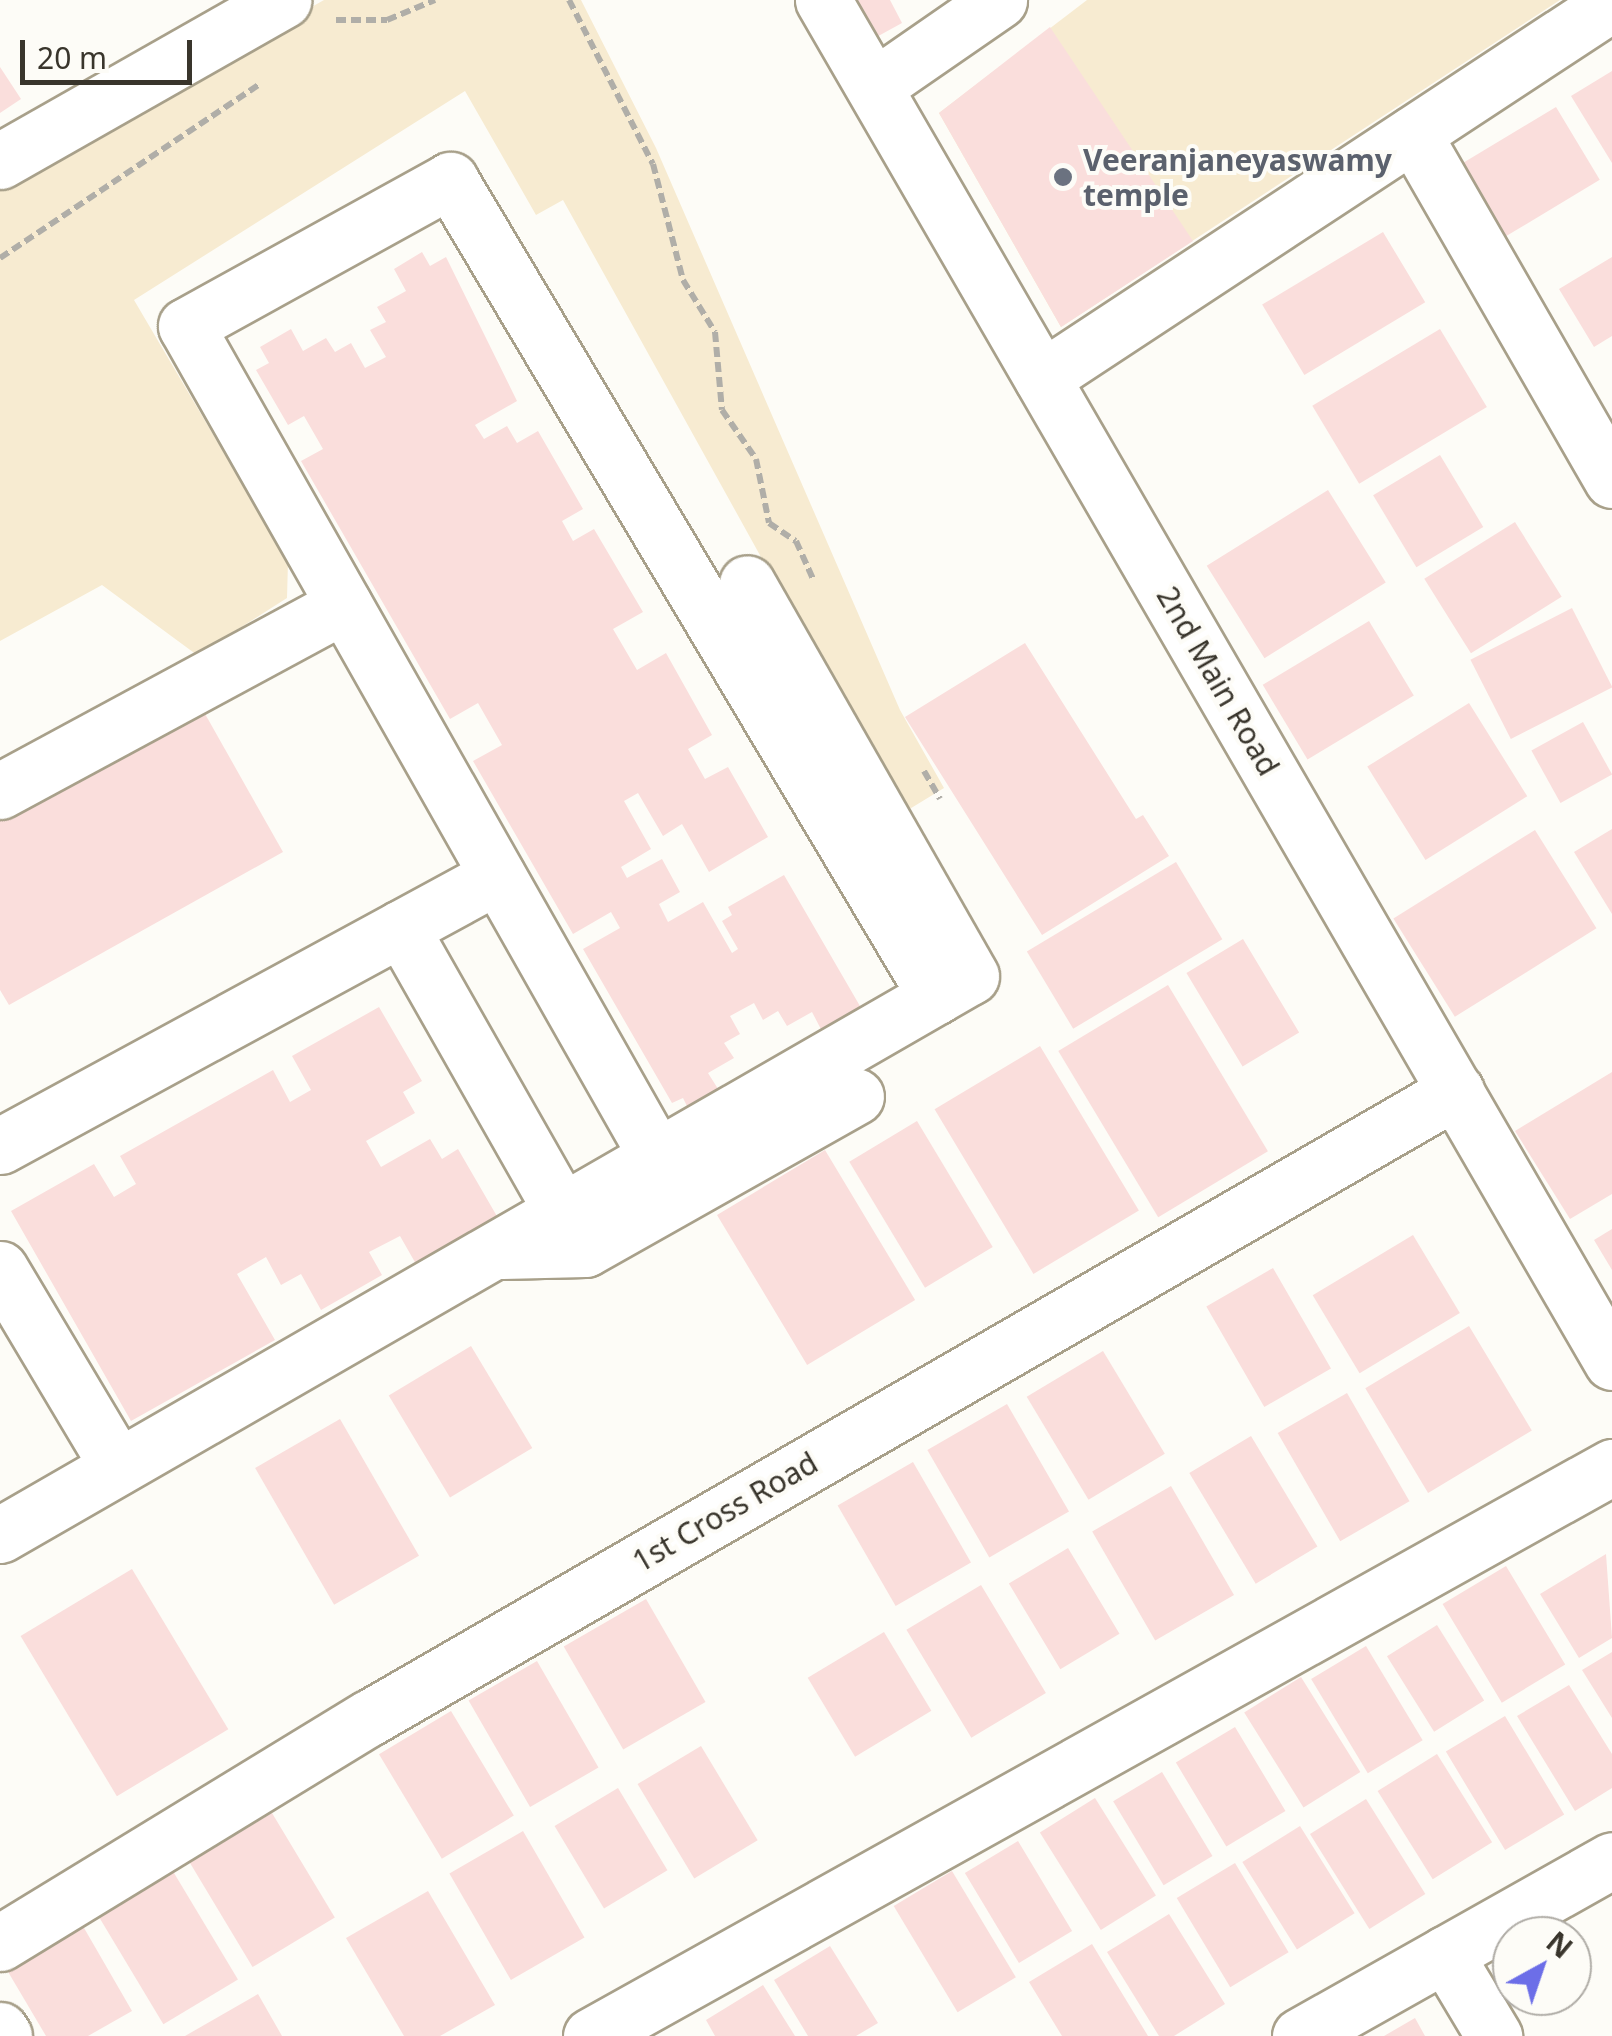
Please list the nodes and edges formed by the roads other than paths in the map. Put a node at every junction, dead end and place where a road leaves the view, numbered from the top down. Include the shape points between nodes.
1 (823, 0) edge
2 (999, 0) edge
3 (1612, 3) edge
4 (303, 12) edge
5 (874, 86) junction
6 (1413, 134) junction
7 (0, 162) edge
8 (1042, 378) junction
9 (1612, 480) edge
10 (747, 583) dead end
11 (344, 605) junction
12 (0, 791) edge
13 (497, 876) junction
14 (401, 928) junction
15 (936, 996) junction
16 (1456, 1091) junction
17 (856, 1096) dead end
18 (0, 1146) edge
19 (657, 1157) junction
20 (562, 1212) junction
21 (494, 1251) junction
22 (0, 1269) edge
23 (1612, 1362) edge
24 (1612, 1467) edge
25 (118, 1468) junction
26 (2, 1529) edge
27 (1612, 1860) edge
28 (0, 1943) edge
29 (1444, 1954) junction
30 (591, 2036) edge
31 (1300, 2036) edge
32 (1494, 2036) edge

1 - 5 street, 2nd Main Road
2 - 5 street
3 - 6 street
4 - 7 street
5 - 8 street, 2nd Main Road
6 - 8 street
6 - 9 street
8 - 16 street, 2nd Main Road
10 - 15 street via 972,976
11 - 12 street
11 - 13 street
11 - 15 street via 186,326 450,180
13 - 14 street
13 - 19 street
14 - 18 street
14 - 20 street
15 - 19 street
16 - 23 street, 2nd Main Road
16 - 28 street, 1st Cross Road via 369,1718
17 - 21 street via 584,1249
19 - 20 street
20 - 21 street
21 - 25 street
22 - 25 street
24 - 30 street
25 - 26 street
27 - 29 street
29 - 31 street
29 - 32 street

